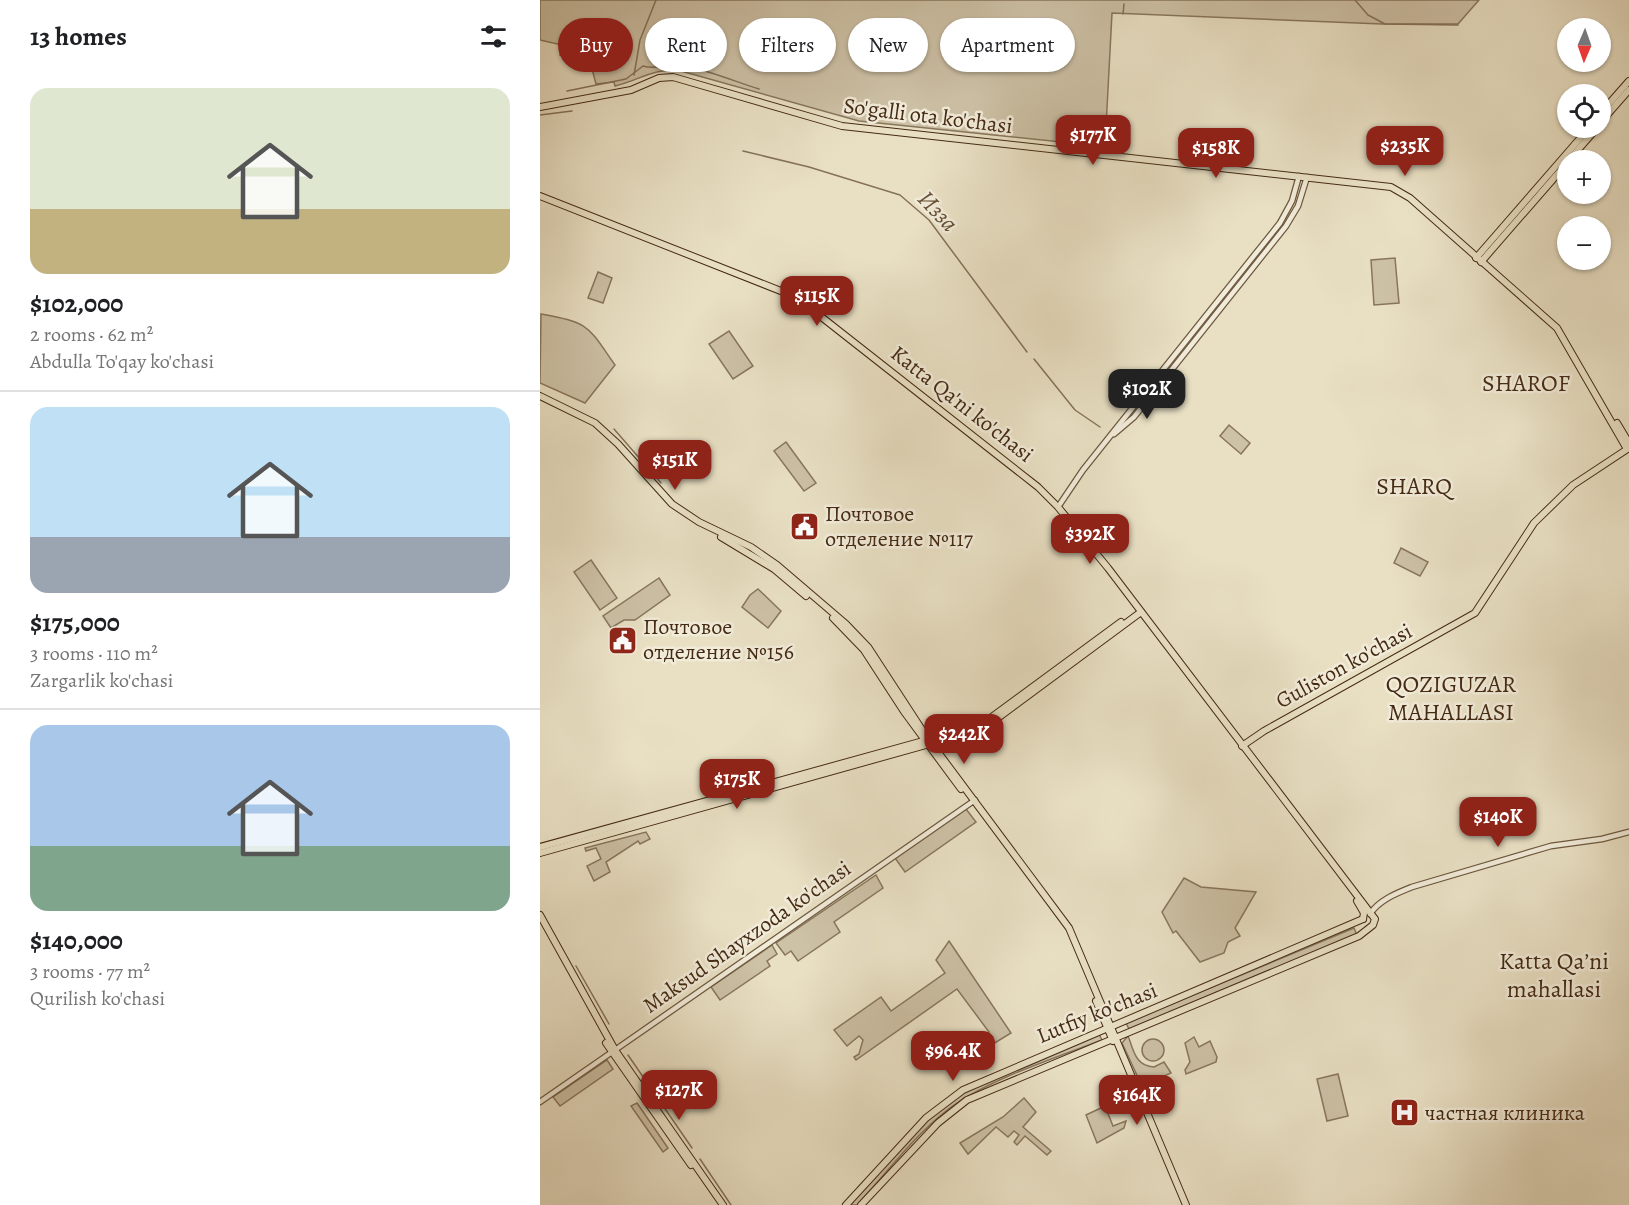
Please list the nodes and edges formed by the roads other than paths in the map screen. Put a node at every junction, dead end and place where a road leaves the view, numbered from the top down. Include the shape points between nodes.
1 (1629, 81) edge
2 (1629, 90) edge
3 (1611, 101) edge
4 (540, 105) edge
5 (1611, 110) edge
6 (1584, 138) edge
7 (1575, 150) edge
8 (1557, 171) edge
9 (1298, 177) junction
10 (1306, 178) junction
11 (542, 198) edge
12 (1480, 259) junction
13 (1203, 320) junction
14 (1209, 324) junction
15 (540, 398) edge
16 (1135, 404) junction
17 (1141, 409) junction
18 (1110, 438) junction
19 (1628, 447) edge
20 (1058, 507) junction
21 (1139, 611) junction
22 (1464, 618) junction
23 (930, 744) junction
24 (1242, 746) junction
25 (973, 801) junction
26 (1629, 832) edge
27 (540, 847) edge
28 (540, 853) edge
29 (1366, 914) junction
30 (540, 915) edge
31 (540, 922) edge
32 (1362, 935) junction
33 (1371, 937) dead end
34 (1110, 1028) junction
35 (1114, 1038) junction
36 (614, 1051) junction
37 (540, 1102) edge
38 (686, 1155) junction
39 (718, 1205) edge
40 (723, 1205) edge
41 (846, 1205) edge
42 (861, 1205) edge
43 (1184, 1205) edge

1 - 3 main road
2 - 5 main road
4 - 9 main road, So'galli ota ko'chasi via 673,74 843,123
6 - 7 main road
8 - 12 main road
9 - 10 main road, So'galli ota ko'chasi
9 - 13 street via 1280,223
10 - 12 main road, So'galli ota ko'chasi via 1378,182 1398,187
10 - 14 street via 1291,220
11 - 20 main road, Katta Qa'ni ko'chasi via 796,297 1016,469
12 - 19 main road, So'galli ota ko'chasi via 1562,334
13 - 14 street
13 - 16 street
14 - 17 street
15 - 23 main road via 597,430 670,507 748,551 834,619 864,650
15 - 23 main road via 595,423 671,503 699,522 751,547 852,629 868,647
16 - 17 street
16 - 18 street
17 - 18 street
18 - 20 street
19 - 22 main road, Guliston ko'chasi via 1567,490 1534,523 1478,610
19 - 22 main road, Guliston ko'chasi via 1572,482 1545,505 1519,538 1481,600
20 - 21 main road, Katta Qa'ni ko'chasi
21 - 23 main road via 992,720
21 - 24 main road, Katta Qa'ni ko'chasi
22 - 24 main road, Guliston ko'chasi
23 - 25 main road
23 - 27 main road
23 - 28 main road
24 - 29 main road, Katta Qa'ni ko'chasi
25 - 34 main road via 1066,923
25 - 36 street, Maksud Shayxzoda ko'chasi
26 - 29 street via 1501,859 1412,887
29 - 32 main road, Lutfiy ko'chasi via 1366,925 1372,925
29 - 34 main road, Lutfiy ko'chasi
30 - 36 main road
31 - 36 main road
32 - 33 main road
32 - 35 main road, Lutfiy ko'chasi
34 - 35 main road
34 - 41 main road, Lutfiy ko'chasi via 987,1078 951,1098 920,1124
35 - 42 main road, Lutfiy ko'chasi via 961,1104 938,1122
35 - 43 main road
36 - 37 street, Maksud Shayxzoda ko'chasi
36 - 38 main road
38 - 39 main road
38 - 40 main road

